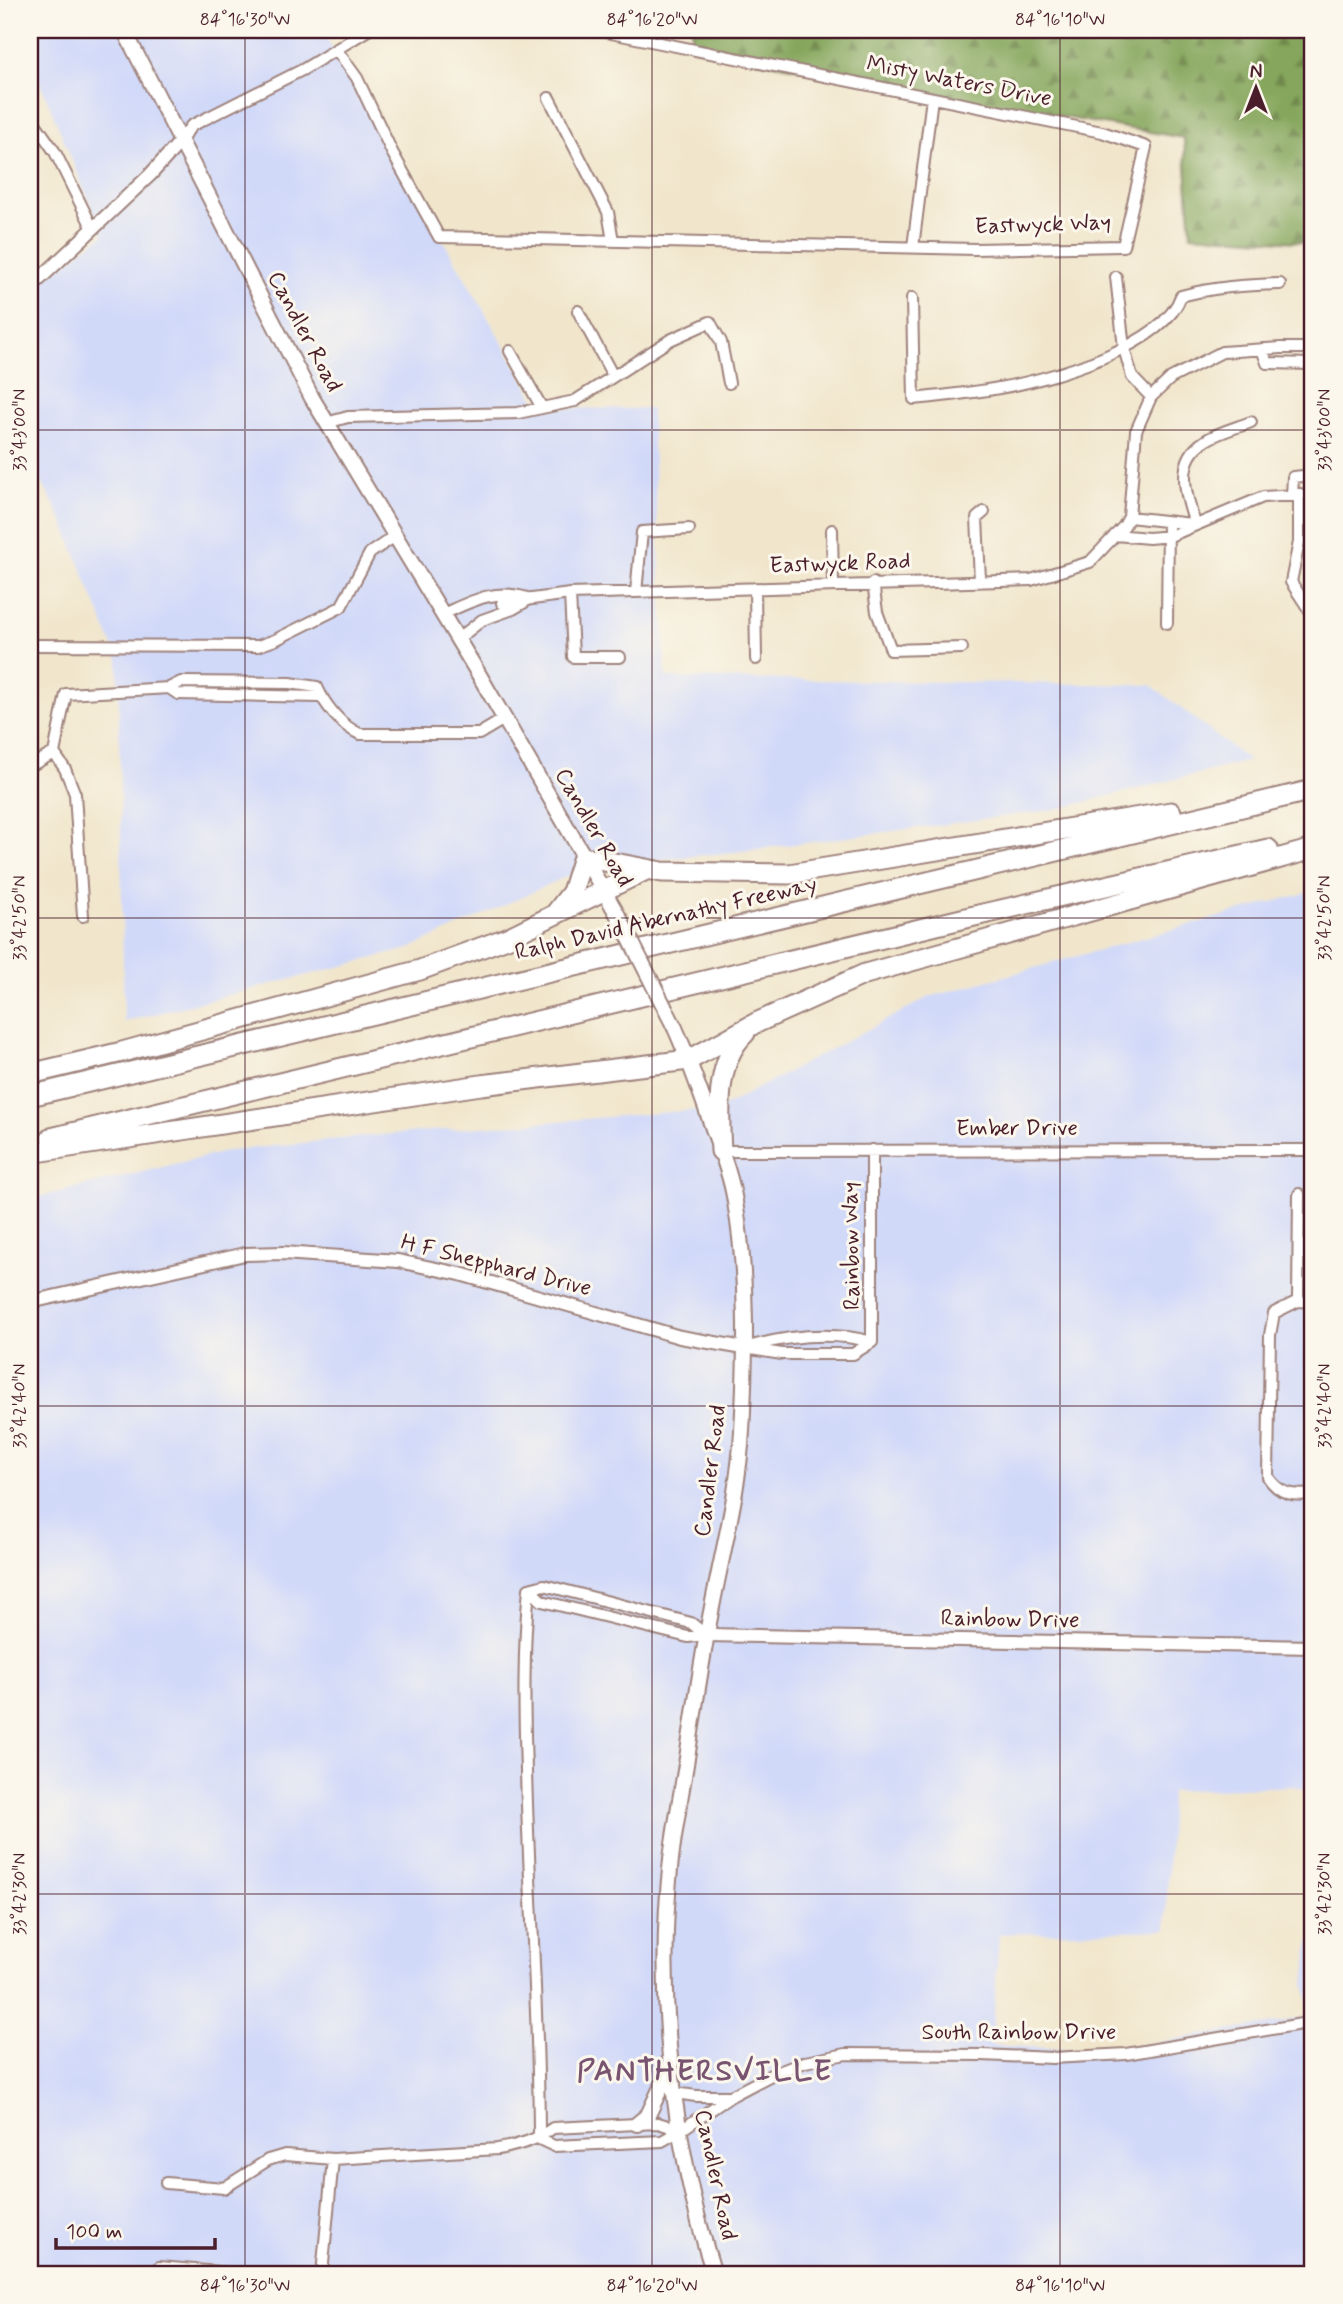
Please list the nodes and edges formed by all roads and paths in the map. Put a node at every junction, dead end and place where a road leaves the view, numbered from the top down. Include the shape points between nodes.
1 (124, 30) edge
2 (368, 30) edge
3 (596, 30) edge
4 (336, 49) junction
5 (548, 98) dead end
6 (932, 98) junction
7 (30, 116) edge
8 (180, 142) junction
9 (1146, 147) joint
10 (93, 229) junction
11 (613, 241) junction
12 (913, 247) junction
13 (1116, 277) dead end
14 (1280, 284) dead end
15 (30, 288) edge
16 (912, 298) dead end
17 (578, 310) dead end
18 (1124, 348) junction
19 (1313, 348) edge
20 (1262, 349) junction
21 (510, 351) dead end
22 (1313, 364) edge
23 (613, 376) junction
24 (729, 383) dead end
25 (1150, 397) junction
26 (542, 408) junction
27 (1251, 422) dead end
28 (327, 423) junction
29 (1313, 475) edge
30 (1313, 494) edge
31 (1295, 495) junction
32 (984, 512) dead end
33 (1129, 517) junction
34 (1168, 522) junction
35 (1195, 524) junction
36 (689, 529) dead end
37 (832, 530) dead end
38 (1115, 535) junction
39 (395, 536) junction
40 (1170, 536) junction
41 (980, 580) junction
42 (873, 583) junction
43 (833, 585) junction
44 (755, 588) junction
45 (636, 592) junction
46 (570, 594) junction
47 (530, 598) junction
48 (499, 603) junction
49 (1308, 608) dead end
50 (443, 614) junction
51 (1167, 623) dead end
52 (458, 639) junction
53 (30, 645) edge
54 (962, 648) dead end
55 (620, 657) dead end
56 (756, 659) dead end
57 (504, 719) junction
58 (54, 753) junction
59 (30, 766) edge
60 (1313, 788) edge
61 (1313, 838) edge
62 (1313, 849) edge
63 (583, 857) junction
64 (646, 870) junction
65 (602, 891) junction
66 (555, 914) junction
67 (83, 916) dead end
68 (756, 1023) junction
69 (689, 1059) junction
70 (30, 1074) edge
71 (30, 1096) edge
72 (30, 1143) edge
73 (872, 1150) junction
74 (1313, 1150) edge
75 (721, 1151) junction
76 (30, 1153) edge
77 (1299, 1194) dead end
78 (1298, 1301) junction
79 (30, 1302) edge
80 (1313, 1302) edge
81 (872, 1342) junction
82 (744, 1348) junction
83 (1313, 1494) edge
84 (706, 1634) junction
85 (1313, 1647) edge
86 (1313, 2022) edge
87 (671, 2067) junction
88 (675, 2093) junction
89 (731, 2096) junction
90 (637, 2124) junction
91 (681, 2130) junction
92 (539, 2139) junction
93 (333, 2159) junction
94 (166, 2183) dead end
95 (159, 2267) dead end
96 (242, 2274) edge
97 (322, 2274) edge
98 (714, 2274) edge

1 - 8 main road, Candler Road
2 - 4 street
3 - 6 street, Misty Waters Drive
4 - 8 street via 191,126
4 - 11 street, Eastwyck Way via 357,78 439,237
5 - 11 street via 608,212
6 - 9 street, Misty Waters Drive via 1102,132
6 - 12 street
7 - 10 street via 55,152
8 - 10 street
8 - 28 main road, Candler Road
9 - 12 street, Eastwyck Way via 1123,246
10 - 15 street
11 - 12 street, Eastwyck Way
13 - 18 street
14 - 18 street via 1209,288 1181,296 1161,324
16 - 18 street via 914,399 1000,388 1073,370
17 - 23 street
18 - 25 street via 1132,377
19 - 20 street
20 - 22 street via 1267,363
20 - 25 street via 1222,352 1171,379
21 - 26 street
23 - 24 street via 670,340 710,322 721,342
23 - 26 street via 575,401
25 - 33 street via 1136,431
26 - 28 street via 518,413 348,417
27 - 35 street via 1205,440 1191,453 1184,476
28 - 39 main road, Candler Road
29 - 31 street via 1293,477
30 - 31 street
31 - 35 street via 1263,497
31 - 49 street via 1299,542 1292,582
32 - 41 street via 977,518
33 - 34 street
33 - 38 street, Eastwyck Road
34 - 35 street
34 - 40 street
35 - 40 street
36 - 45 street via 642,532
37 - 43 street
38 - 40 street
38 - 41 street, Eastwyck Road via 1090,562 1031,580
39 - 50 main road, Candler Road
39 - 53 street via 370,553 341,607 258,646
40 - 51 street
41 - 42 street, Eastwyck Road
42 - 43 street, Eastwyck Road
42 - 54 street via 877,612 891,650
43 - 44 street, Eastwyck Road
44 - 45 street, Eastwyck Road
44 - 56 street
45 - 46 street, Eastwyck Road
46 - 47 street, Eastwyck Road
46 - 55 street via 573,657
47 - 48 street, Eastwyck Road via 513,609
47 - 48 street, Eastwyck Road via 510,593
48 - 50 street, Eastwyck Road via 470,602
48 - 52 street, Eastwyck Road
50 - 52 main road, Candler Road
52 - 57 main road, Candler Road
57 - 58 street via 479,734 360,734 348,729 317,687 181,682 169,688 66,694
57 - 63 main road, Candler Road
58 - 59 street
58 - 67 street via 75,794
60 - 64 highway via 789,874
60 - 71 highway, Ralph David Abernathy Freeway
61 - 72 highway
62 - 68 highway via 865,974
63 - 64 highway
63 - 65 main road, Candler Road
63 - 66 highway via 572,892
64 - 65 highway
65 - 66 highway
65 - 69 main road, Candler Road, bridge
66 - 70 highway via 507,938 420,970
68 - 69 highway
68 - 75 highway via 729,1054 719,1116
69 - 75 main road, Candler Road
69 - 76 highway via 481,1085
73 - 74 street, Ember Drive
73 - 75 street, Ember Drive
73 - 81 street, Rainbow Way
75 - 82 main road, Candler Road via 735,1200
77 - 78 street
78 - 80 street
78 - 83 street via 1274,1312 1270,1335 1268,1477 1276,1489 1293,1496
79 - 82 street, H F Shepphard Drive via 245,1254 283,1253 398,1261 460,1274 680,1337
81 - 82 street, Rainbow Way via 852,1336 783,1337
81 - 82 street, Rainbow Way via 853,1354 782,1354
82 - 84 main road, Candler Road via 743,1432
84 - 85 street, Rainbow Drive
84 - 87 main road, Candler Road via 671,1859 666,1938
84 - 92 street via 688,1637 542,1601 529,1589 523,1675
86 - 89 street, South Rainbow Drive via 1099,2057 846,2054 771,2074
87 - 88 main road, Candler Road
87 - 90 main road via 648,2115
88 - 89 street, South Rainbow Drive
88 - 91 main road, Candler Road
89 - 91 street, South Rainbow Drive
90 - 91 street via 658,2123
90 - 92 street via 553,2128
91 - 92 street, South Rainbow Drive via 662,2141 554,2146
91 - 98 main road, Candler Road via 691,2196
92 - 93 street via 498,2149
93 - 94 street via 276,2156 224,2188
93 - 97 street
95 - 96 street

